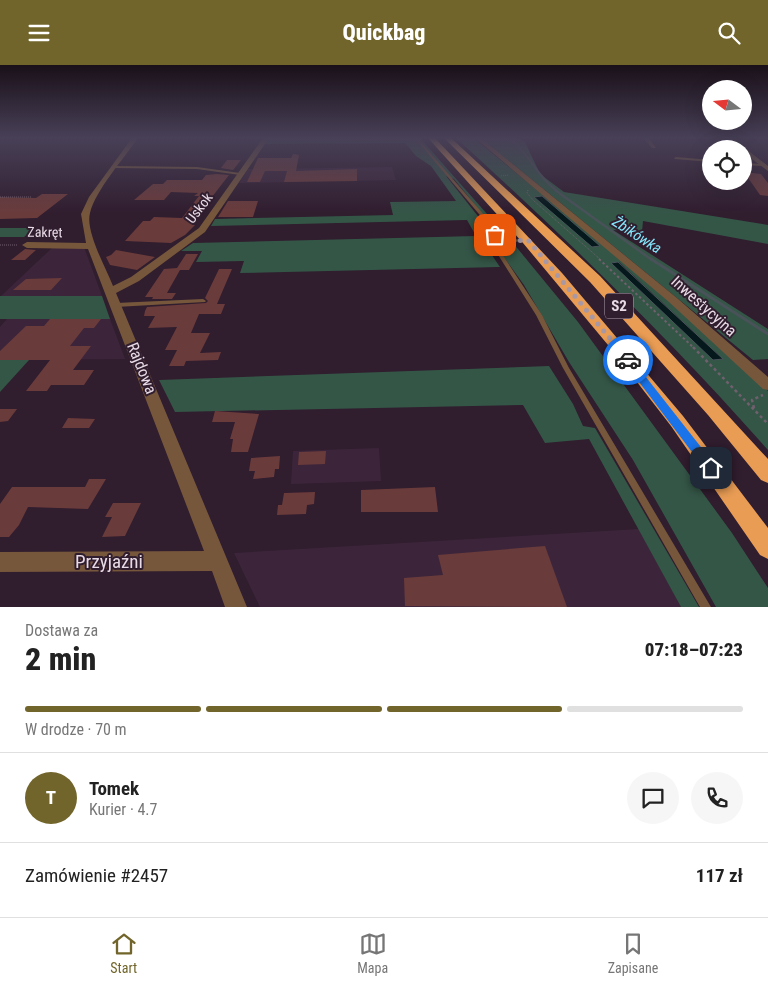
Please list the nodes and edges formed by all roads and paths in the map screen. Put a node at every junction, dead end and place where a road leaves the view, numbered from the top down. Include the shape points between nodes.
1 (117, 163) edge
2 (248, 163) edge
3 (438, 163) edge
4 (455, 163) edge
5 (474, 163) edge
6 (508, 163) edge
7 (752, 165) edge
8 (114, 167) junction
9 (765, 167) edge
10 (240, 174) junction
11 (533, 187) dead end
12 (0, 197) edge
13 (31, 197) dead end
14 (528, 240) junction
15 (492, 242) junction
16 (0, 245) edge
17 (27, 245) joint
18 (90, 246) junction
19 (113, 298) junction
20 (203, 301) dead end
21 (768, 390) edge
22 (754, 409) junction
23 (768, 424) edge
24 (768, 474) edge
25 (768, 547) edge
26 (218, 561) junction
27 (0, 562) edge
28 (236, 607) edge
29 (706, 607) edge

1 - 8 street, Rajdowa
2 - 10 street, Uskok
3 - 15 lane via 491,226 495,235
4 - 14 highway
5 - 24 highway, S2 via 595,279
6 - 21 street, Inwestycyjna via 673,300
7 - 9 lane
8 - 10 lane via 197,168
8 - 18 street, Rajdowa via 92,197 85,214
10 - 19 street, Uskok via 202,230
11 - 22 path via 527,193 534,201 618,276
12 - 13 path
14 - 15 lane
14 - 25 highway via 677,421
15 - 29 lane via 540,315 566,368
16 - 17 path, Zakręt
17 - 18 street, Zakręt
18 - 19 street, Rajdowa
19 - 20 lane
19 - 26 street, Rajdowa
21 - 22 path via 752,400
22 - 23 path
26 - 27 street, Przyjaźni
26 - 28 street, Rajdowa

